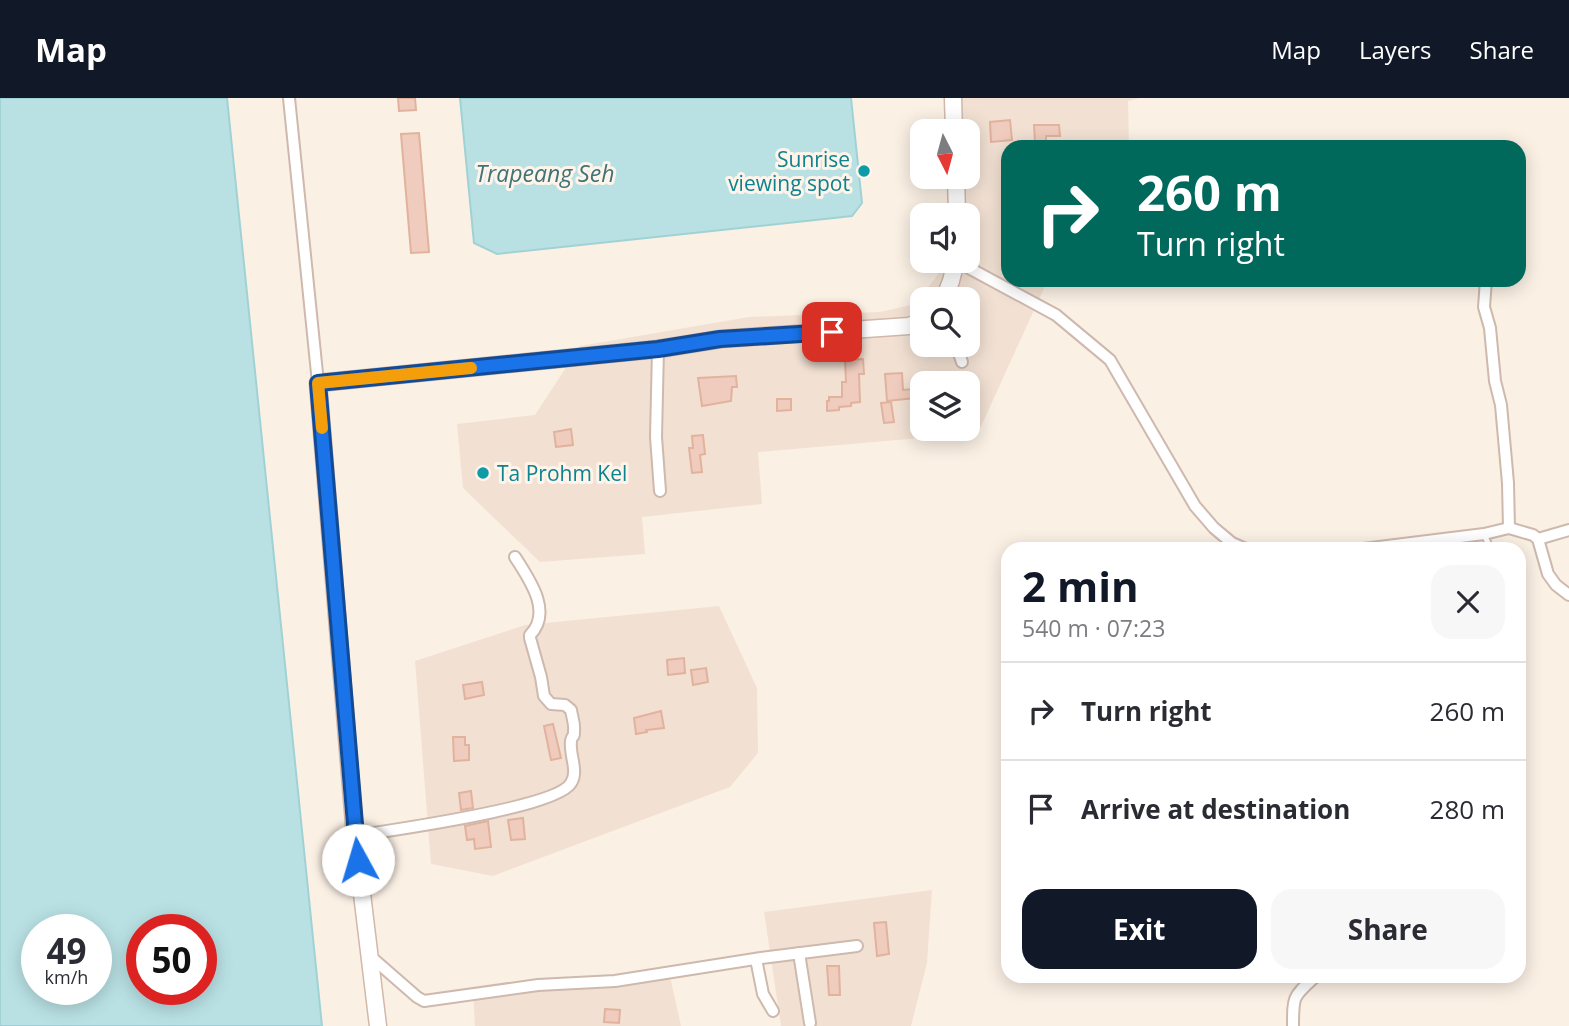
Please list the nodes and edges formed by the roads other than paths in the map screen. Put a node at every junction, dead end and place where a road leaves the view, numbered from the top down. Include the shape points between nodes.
1 (289, 98) edge
2 (953, 98) edge
3 (954, 119) edge
4 (978, 273) edge
5 (1001, 285) edge
6 (1004, 287) edge
7 (1486, 287) edge
8 (910, 326) edge
9 (658, 349) junction
10 (960, 357) edge
11 (962, 362) dead end
12 (318, 383) junction
13 (660, 491) dead end
14 (1509, 528) junction
15 (1569, 530) edge
16 (1484, 534) junction
17 (1538, 539) junction
18 (1231, 542) edge
19 (1420, 542) edge
20 (1488, 542) edge
21 (514, 557) dead end
22 (1569, 595) edge
23 (355, 836) junction
24 (857, 946) dead end
25 (799, 953) junction
26 (370, 956) junction
27 (756, 959) junction
28 (1309, 983) edge
29 (773, 1011) dead end
30 (810, 1023) dead end
31 (377, 1026) edge
32 (1293, 1026) edge

1 - 12 street
2 - 3 main road
4 - 5 street
6 - 18 street via 1056,315 1110,360 1195,506
7 - 14 street via 1501,405
8 - 9 main road via 720,339
9 - 12 main road
9 - 13 street
10 - 11 street
12 - 23 main road
14 - 16 street
14 - 17 street
15 - 17 street
16 - 19 street
16 - 20 lane
17 - 22 street via 1548,574
21 - 23 street via 538,600 540,618 530,638 544,696 551,704 571,710 573,781 566,790 511,809
23 - 26 main road
24 - 25 street
25 - 27 street
25 - 30 street
26 - 27 street via 424,1001 538,985 615,981
26 - 31 main road
27 - 29 street via 763,994
28 - 32 street via 1293,1000

